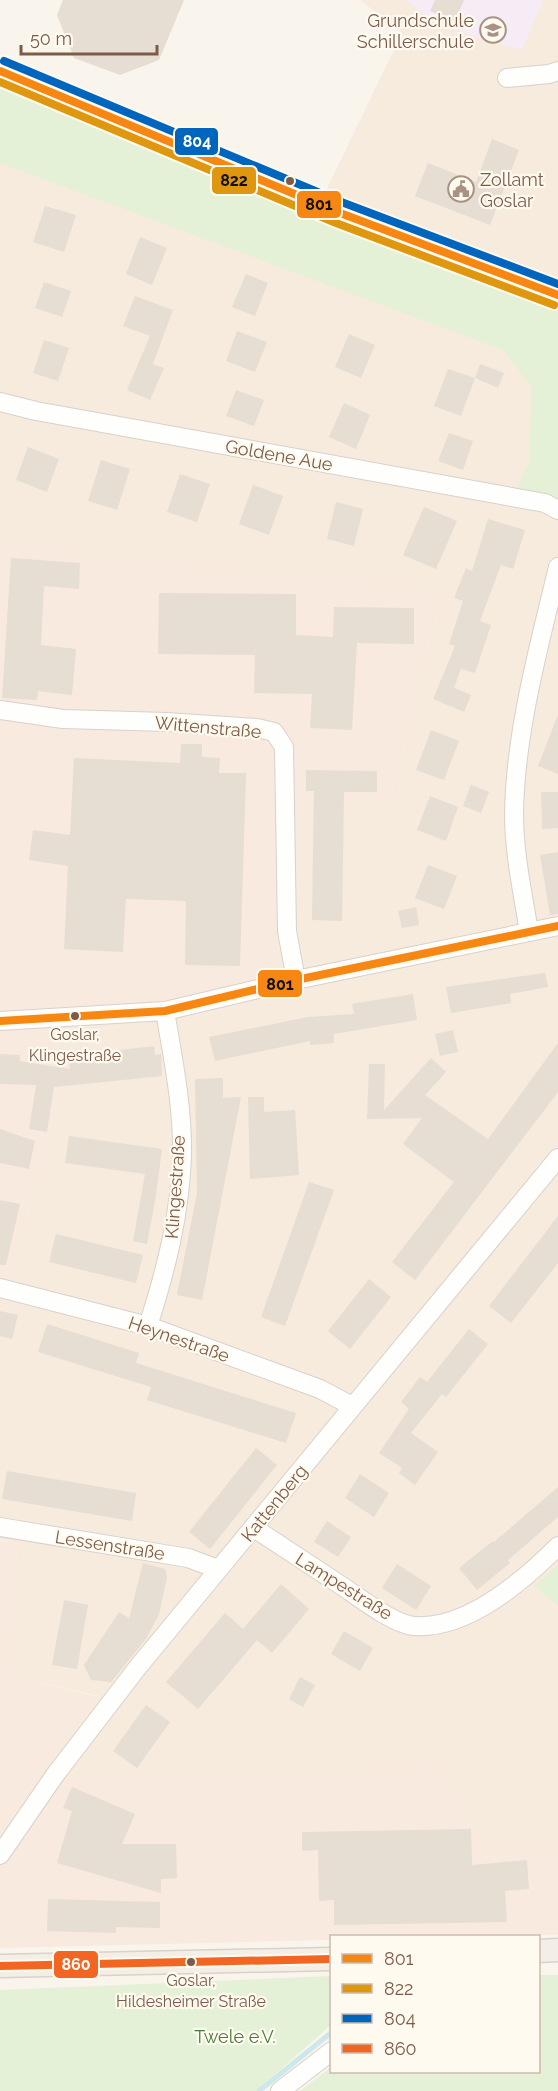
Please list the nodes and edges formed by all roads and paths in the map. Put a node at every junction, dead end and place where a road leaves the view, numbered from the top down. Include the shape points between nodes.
1 (0, 71) edge
2 (558, 71) edge
3 (507, 78) dead end
4 (558, 295) edge
5 (0, 402) edge
6 (558, 510) edge
7 (558, 567) edge
8 (0, 710) edge
9 (558, 926) edge
10 (529, 932) junction
11 (296, 980) junction
12 (165, 1011) junction
13 (0, 1021) edge
14 (558, 1158) edge
15 (0, 1288) edge
16 (148, 1326) junction
17 (352, 1406) junction
18 (0, 1527) edge
19 (254, 1528) junction
20 (558, 1546) edge
21 (218, 1569) junction
22 (0, 1855) edge
23 (558, 1950) edge
24 (540, 1951) edge
25 (330, 1959) edge
26 (0, 1966) edge
27 (330, 2053) edge
28 (280, 2091) edge

1 - 4 street via 340,213
2 - 3 street
5 - 6 street, Goldene Aue via 545,503
7 - 10 street via 522,730 514,815
8 - 11 street, Wittenstraße via 63,719 234,726 274,732 284,747 286,931
9 - 10 street
10 - 11 street
11 - 12 street
12 - 13 street
12 - 16 street, Klingestraße via 178,1092 182,1155 176,1227
14 - 17 street, Kattenberg
15 - 16 street, Heynestraße
16 - 17 street, Heynestraße via 320,1389
17 - 19 street, Kattenberg
18 - 21 street, Lessenstraße via 188,1558
19 - 20 street, Lampestraße via 381,1612 412,1626 440,1625 467,1616 524,1579
19 - 21 street, Kattenberg
21 - 22 street, Kattenberg via 138,1667
23 - 24 main road
25 - 26 main road
27 - 28 street

